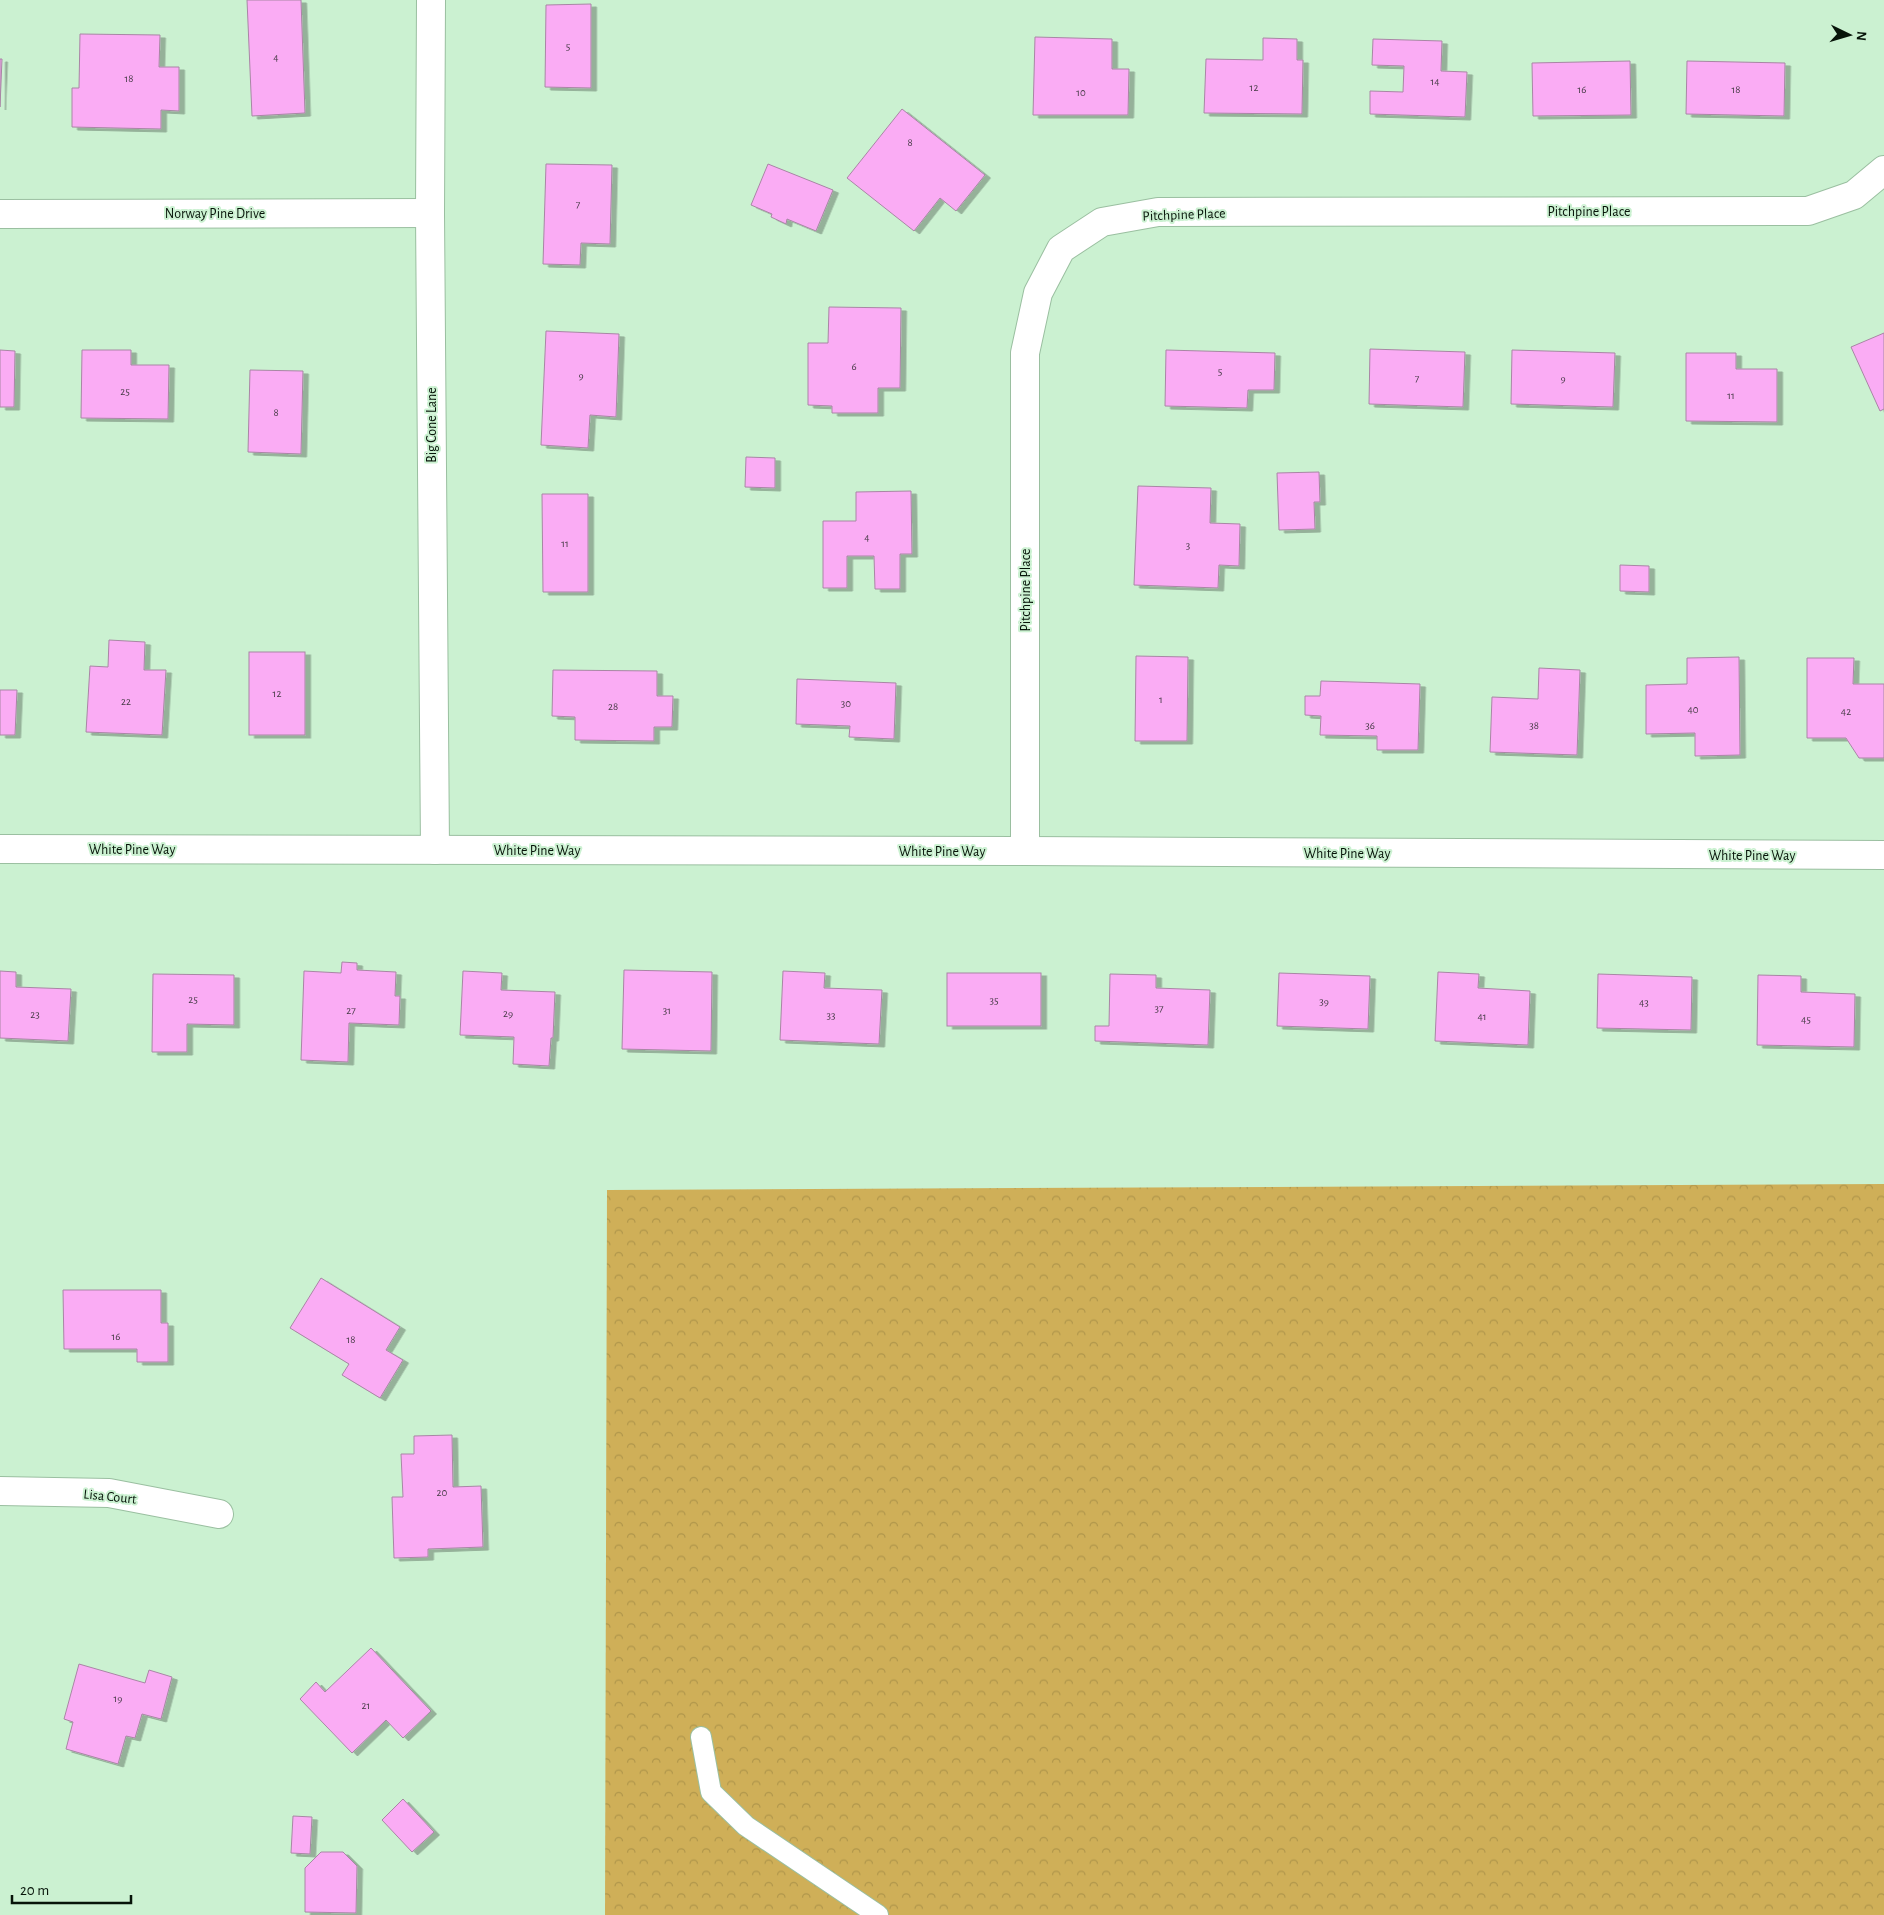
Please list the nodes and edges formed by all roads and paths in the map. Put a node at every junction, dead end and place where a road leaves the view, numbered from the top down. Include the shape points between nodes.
1 (431, 0) edge
2 (1884, 170) edge
3 (430, 212) junction
4 (0, 214) edge
5 (0, 849) edge
6 (435, 850) junction
7 (1025, 851) junction
8 (1884, 855) edge
9 (0, 1491) edge
10 (219, 1514) dead end
11 (701, 1737) dead end
12 (878, 1915) edge

1 - 3 street, Big Cone Lane
2 - 7 street, Pitchpine Place via 1854,195 1808,211 1158,212 1102,222 1061,249 1038,293 1024,353
3 - 4 street, Norway Pine Drive
3 - 6 street, Big Cone Lane
5 - 6 street, White Pine Way
6 - 7 street, White Pine Way
7 - 8 street, White Pine Way
9 - 10 street, Lisa Court via 109,1493
11 - 12 lane via 711,1792 746,1826

